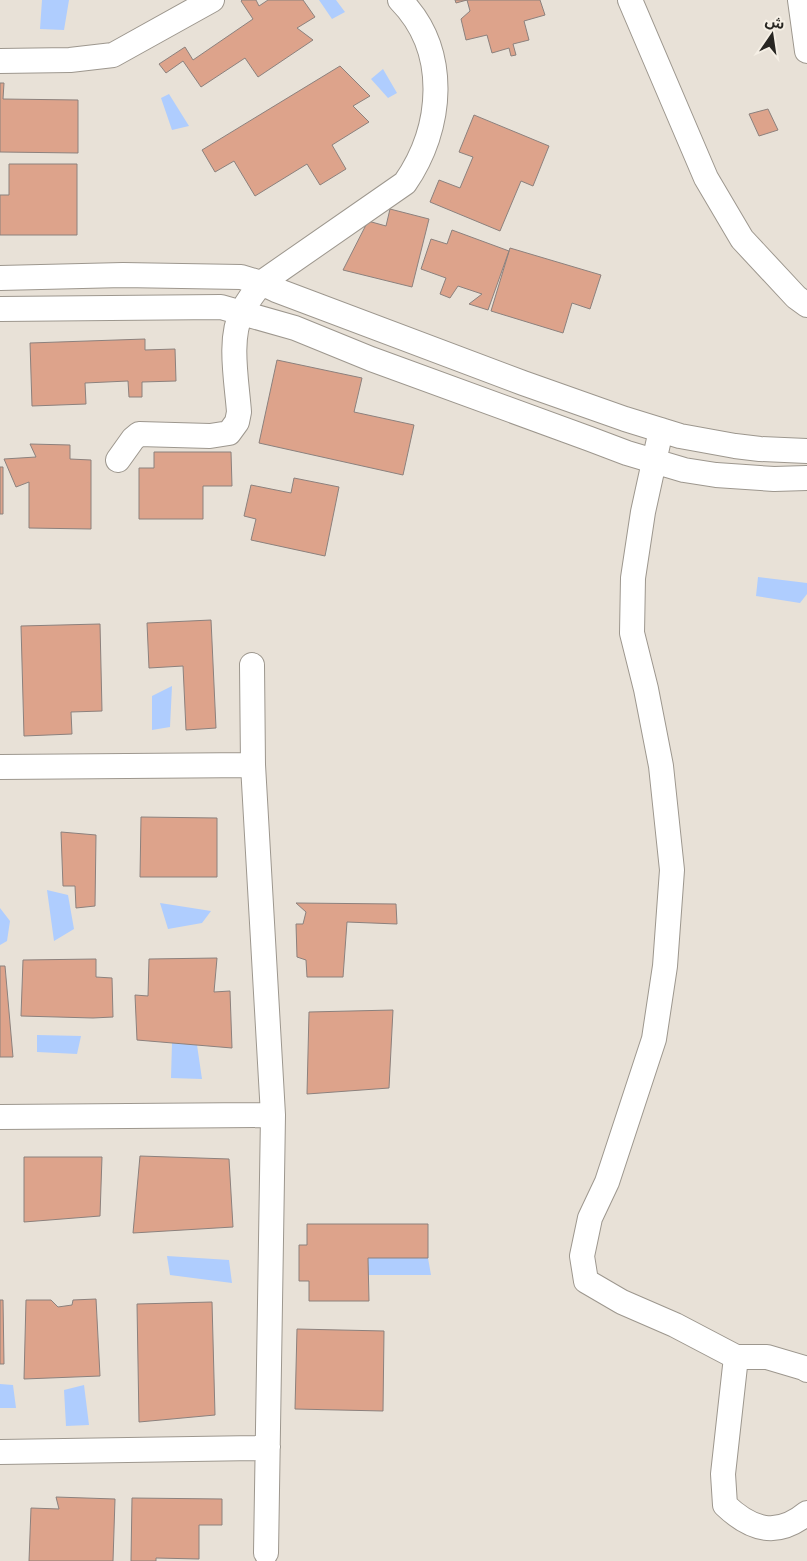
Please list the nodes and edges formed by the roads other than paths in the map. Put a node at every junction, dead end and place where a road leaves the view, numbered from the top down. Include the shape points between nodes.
1 (212, 0) edge
2 (400, 0) edge
3 (630, 0) edge
4 (800, 0) edge
5 (807, 51) edge
6 (0, 61) edge
7 (0, 278) edge
8 (261, 283) junction
9 (807, 304) edge
10 (0, 310) edge
11 (241, 313) junction
12 (660, 430) junction
13 (807, 451) edge
14 (118, 460) dead end
15 (654, 461) junction
16 (807, 478) edge
17 (252, 665) dead end
18 (253, 765) junction
19 (0, 768) edge
20 (272, 1115) junction
21 (0, 1117) edge
22 (736, 1357) junction
23 (807, 1370) edge
24 (268, 1447) junction
25 (0, 1452) edge
26 (807, 1513) edge
27 (266, 1553) dead end

1 - 6 street via 113,55 70,60
2 - 8 street via 420,28 435,69 433,118 420,159 404,183
3 - 9 street via 706,178 742,240 796,297
4 - 5 street
7 - 8 street via 241,277
8 - 11 street
8 - 12 street via 523,383
10 - 11 street via 192,306 221,307
11 - 14 street via 235,336 239,412 229,434 139,434
11 - 15 street via 295,328 398,369
12 - 13 street via 735,446
12 - 15 street
15 - 16 street via 716,475
15 - 22 street via 633,578 632,633 661,766 672,870 665,966 654,1039 606,1182 590,1218 582,1256 586,1281
17 - 18 street
18 - 19 street
18 - 20 street
20 - 21 street
20 - 24 street
22 - 23 street via 768,1356
22 - 26 street via 723,1474 725,1505 738,1517 757,1526 774,1529 796,1523
24 - 25 street
24 - 27 street

